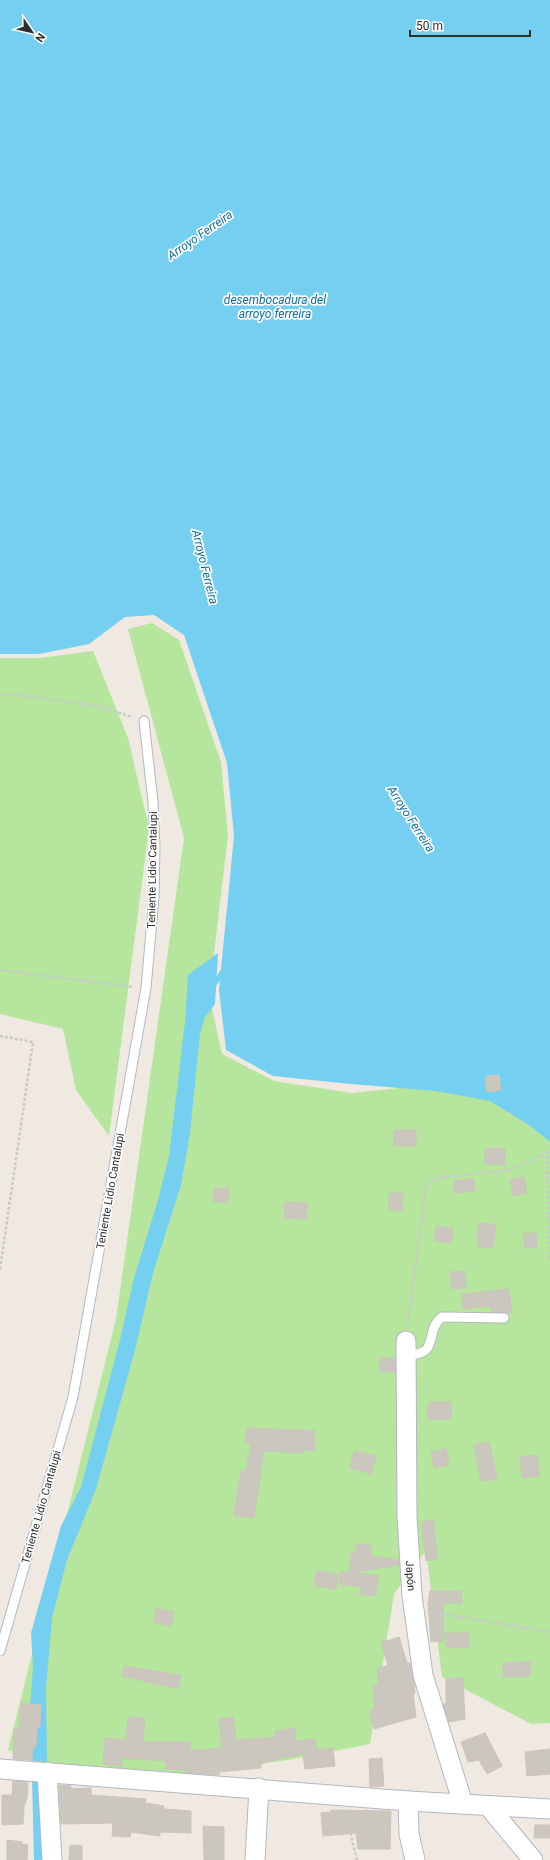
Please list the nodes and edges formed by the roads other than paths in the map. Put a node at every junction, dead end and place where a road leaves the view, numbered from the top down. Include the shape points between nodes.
1 (144, 721) road end
2 (504, 1318) dead end
3 (406, 1348) joint
4 (0, 1651) edge
5 (0, 1769) edge
6 (47, 1772) junction
7 (259, 1788) junction
8 (408, 1801) junction
9 (463, 1804) junction
10 (488, 1806) junction
11 (550, 1809) edge
12 (52, 1860) edge
13 (255, 1860) edge
14 (415, 1860) edge
15 (533, 1860) edge

1 - 4 lane, Teniente Lidio Cantalupi via 153,802 154,846 154,897 146,988 72,1397
2 - 3 lane via 442,1317 436,1322 428,1348 419,1355
3 - 9 street, Japón via 407,1517 414,1609 423,1674
5 - 6 street
6 - 7 street
6 - 12 street
7 - 8 street
7 - 13 street
8 - 9 street
8 - 14 street via 409,1834
9 - 10 street
10 - 11 street
10 - 15 street

